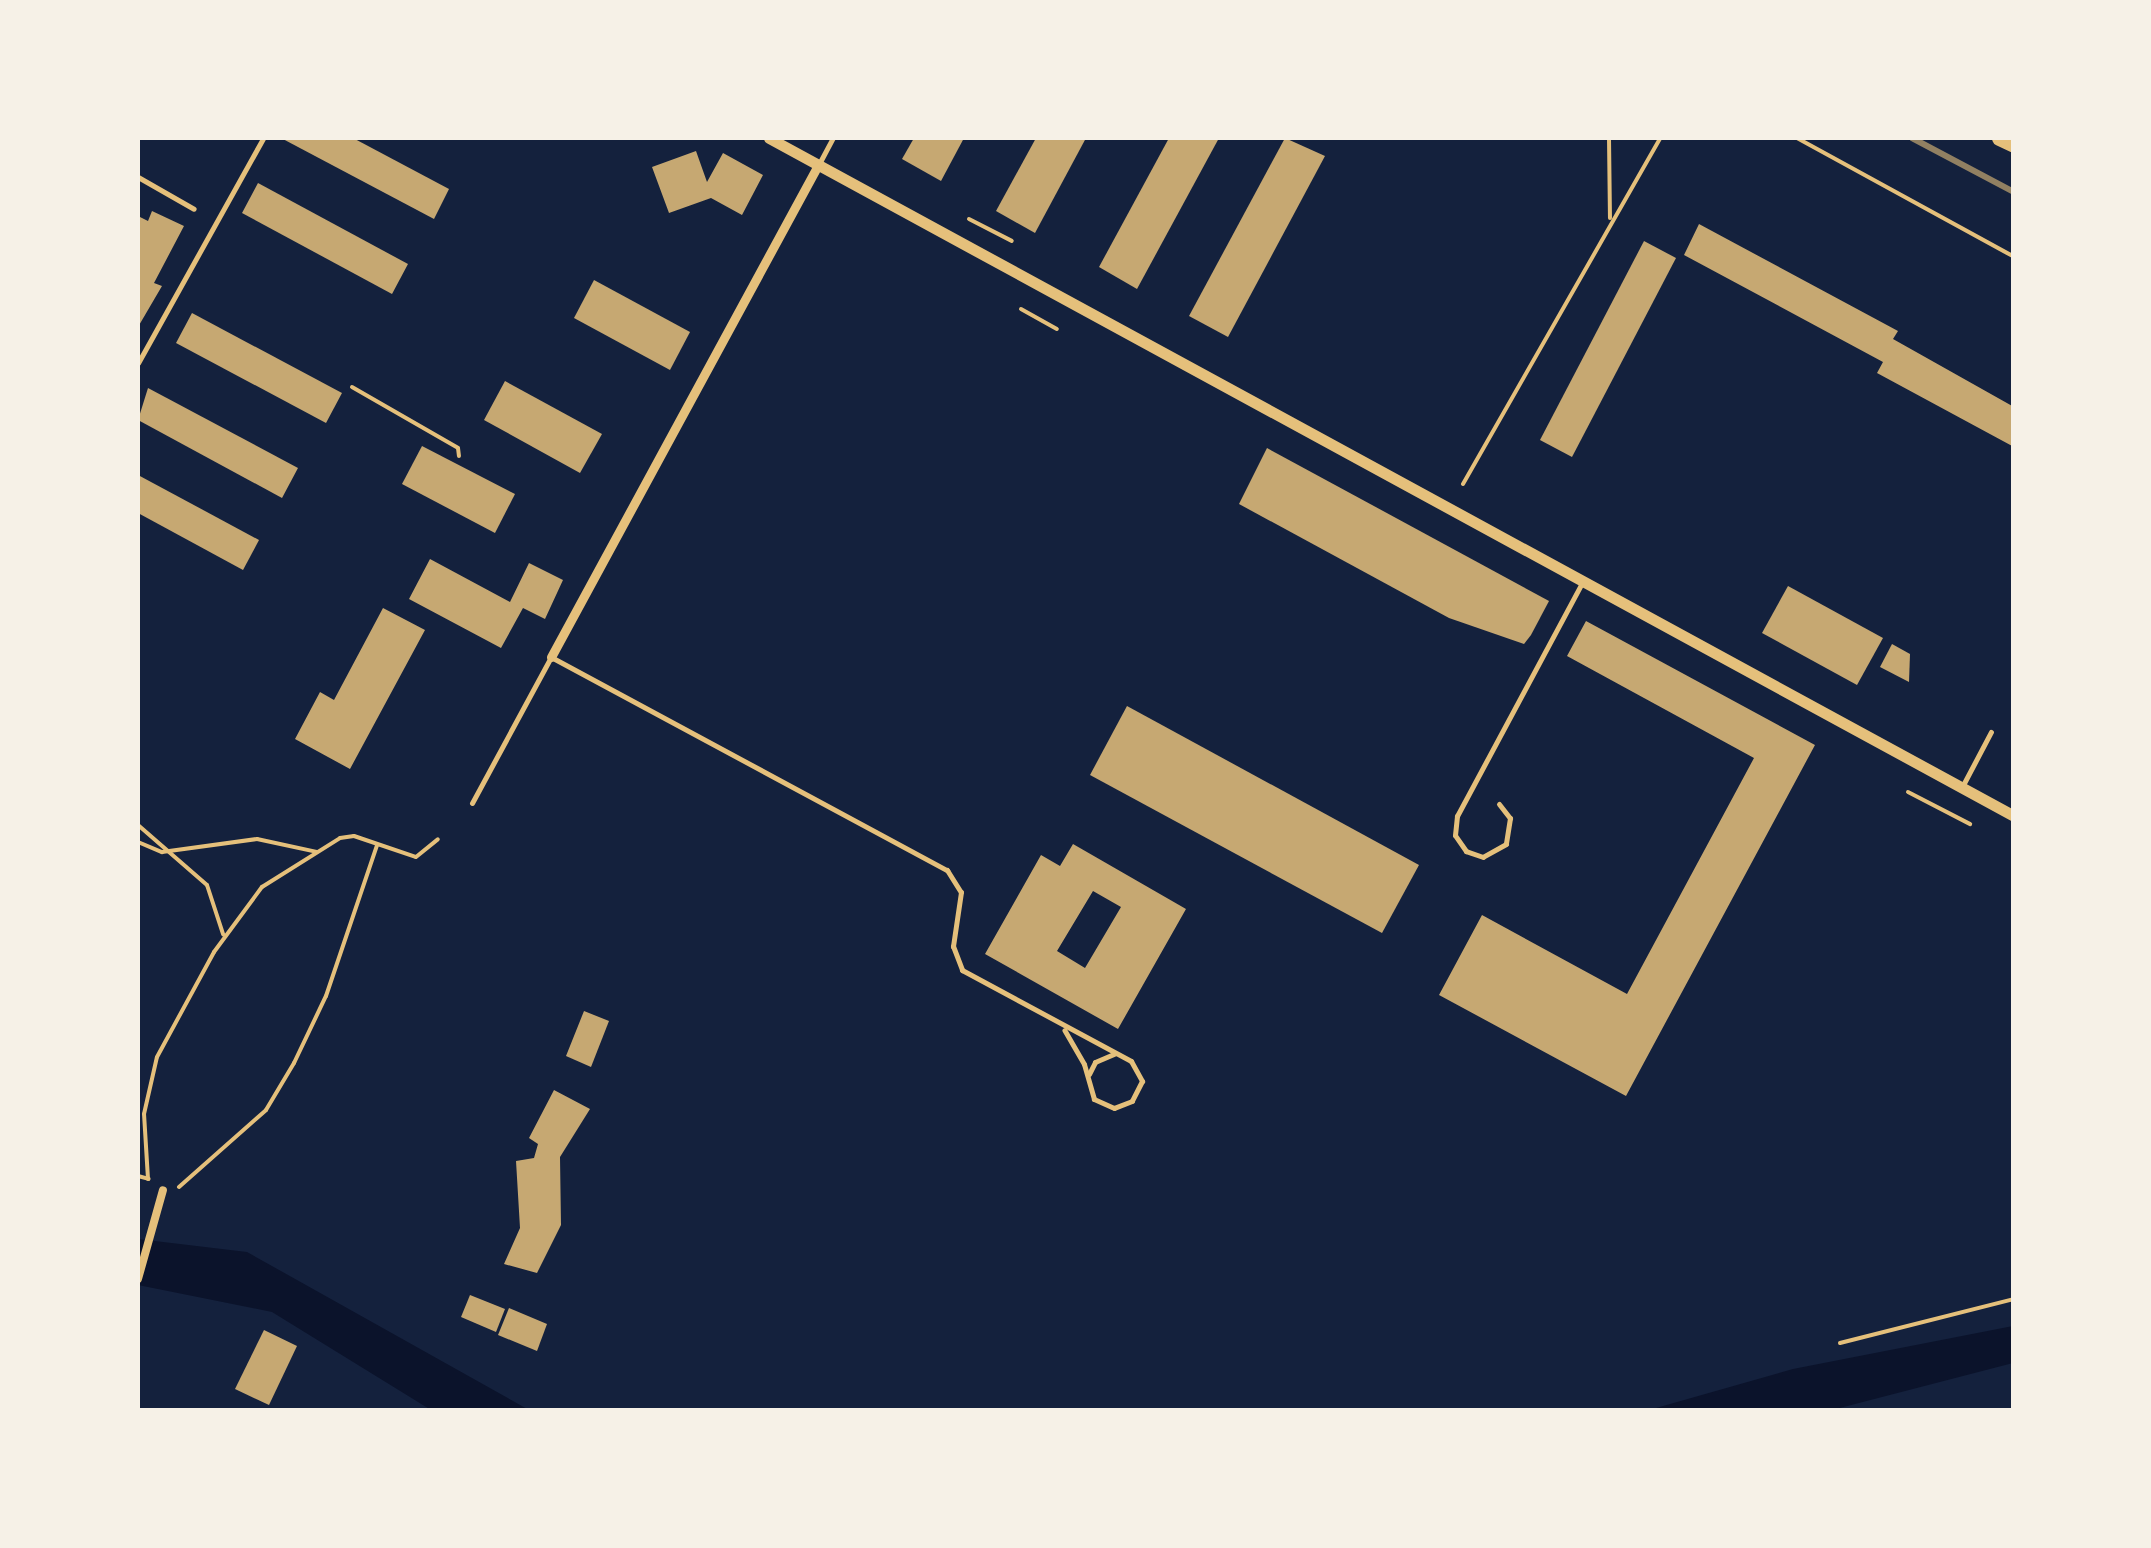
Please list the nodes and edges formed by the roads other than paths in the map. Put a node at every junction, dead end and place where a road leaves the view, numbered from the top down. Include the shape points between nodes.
1 (263, 138) edge
2 (769, 138) edge
3 (833, 138) edge
4 (1999, 138) edge
5 (2014, 145) edge
6 (818, 165) junction
7 (138, 178) edge
8 (194, 208) dead end
9 (138, 363) edge
10 (1583, 581) junction
11 (551, 658) junction
12 (1992, 732) dead end
13 (1962, 788) junction
14 (472, 803) dead end
15 (1498, 804) dead end
16 (2014, 816) edge
17 (1064, 1030) junction
18 (1116, 1054) junction
19 (1088, 1074) junction
20 (163, 1190) road end
21 (138, 1279) edge

1 - 9 lane
2 - 6 street
3 - 6 lane
4 - 5 highway
6 - 10 street
6 - 11 street
7 - 8 lane
10 - 13 street
10 - 15 lane via 1457,816 1455,835 1466,851 1483,857 1506,844 1510,818
11 - 14 lane
11 - 17 lane via 947,870 961,892 954,946 962,970
12 - 13 lane
13 - 16 street
17 - 18 lane
17 - 19 lane
18 - 19 lane via 1099,1059
18 - 19 lane via 1132,1060 1141,1075 1132,1101 1100,1105 1089,1091
20 - 21 street

